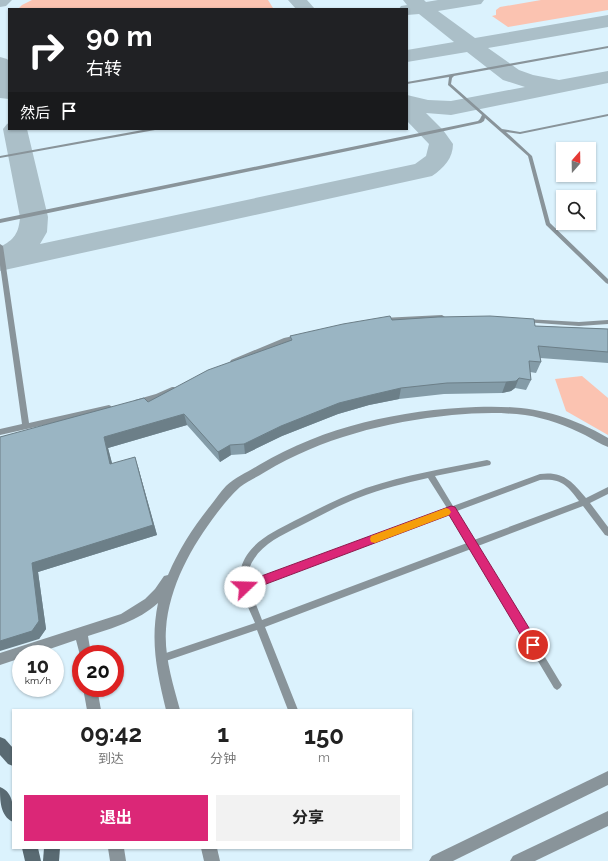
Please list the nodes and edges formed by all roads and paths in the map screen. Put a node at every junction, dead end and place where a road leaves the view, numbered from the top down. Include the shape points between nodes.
1 (608, 47) edge
2 (452, 76) junction
3 (426, 80) junction
4 (408, 83) edge
5 (449, 84) junction
6 (484, 115) junction
7 (608, 115) edge
8 (474, 124) junction
9 (499, 128) junction
10 (149, 130) edge
11 (520, 133) junction
12 (516, 142) junction
13 (12, 155) junction
14 (0, 158) edge
15 (0, 162) edge
16 (0, 220) edge
17 (0, 246) edge
18 (608, 282) edge
19 (446, 317) edge
20 (372, 321) edge
21 (520, 321) edge
22 (608, 322) edge
23 (307, 335) edge
24 (226, 366) edge
25 (178, 387) edge
26 (133, 403) edge
27 (118, 406) edge
28 (26, 426) junction
29 (0, 432) edge
30 (608, 443) edge
31 (487, 463) dead end
32 (430, 474) junction
33 (608, 490) edge
34 (584, 502) junction
35 (451, 510) junction
36 (608, 533) edge
37 (472, 544) junction
38 (179, 563) junction
39 (245, 587) junction
40 (260, 625) junction
41 (81, 633) junction
42 (83, 645) edge
43 (0, 659) edge
44 (160, 659) junction
45 (558, 685) dead end
46 (92, 697) edge
47 (94, 709) edge
48 (173, 709) edge
49 (293, 709) edge
50 (0, 744) edge
51 (12, 758) edge
52 (608, 778) edge
53 (0, 794) edge
54 (12, 813) edge
55 (608, 818) edge
56 (30, 849) edge
57 (52, 849) edge
58 (116, 849) edge
59 (209, 849) edge
60 (33, 861) edge
61 (51, 861) edge
62 (118, 861) edge
63 (212, 861) edge
64 (437, 861) edge
65 (518, 861) edge

1 - 2 lane
2 - 3 lane
2 - 5 lane
3 - 4 lane
3 - 5 lane
5 - 6 lane
6 - 8 lane via 482,120
6 - 9 lane
7 - 11 lane
8 - 9 lane
8 - 16 lane
9 - 11 lane
9 - 12 lane
10 - 13 lane
11 - 12 lane via 515,138
12 - 18 lane via 530,156 548,224
13 - 14 lane
13 - 15 lane
17 - 28 lane
19 - 20 lane
21 - 22 lane via 579,324
23 - 24 lane via 286,340
25 - 26 lane
27 - 28 lane
28 - 29 lane
30 - 38 street via 564,421 525,411 442,412 386,420 338,432 269,463 232,487 211,513
31 - 32 lane
32 - 35 lane
32 - 39 lane via 376,488 340,502 280,532 262,544 246,563
33 - 34 lane
34 - 35 lane via 562,480 548,476
34 - 36 lane
34 - 37 lane
35 - 37 lane
35 - 39 lane
37 - 40 lane
37 - 45 lane
38 - 41 street via 162,590 141,610
38 - 44 street via 161,619
39 - 40 lane
40 - 44 lane
40 - 49 lane
41 - 42 street
41 - 43 street
44 - 48 street
46 - 47 street
50 - 51 street
52 - 64 street
53 - 54 street
55 - 65 street
56 - 60 street
57 - 61 street
58 - 62 street
59 - 63 street

